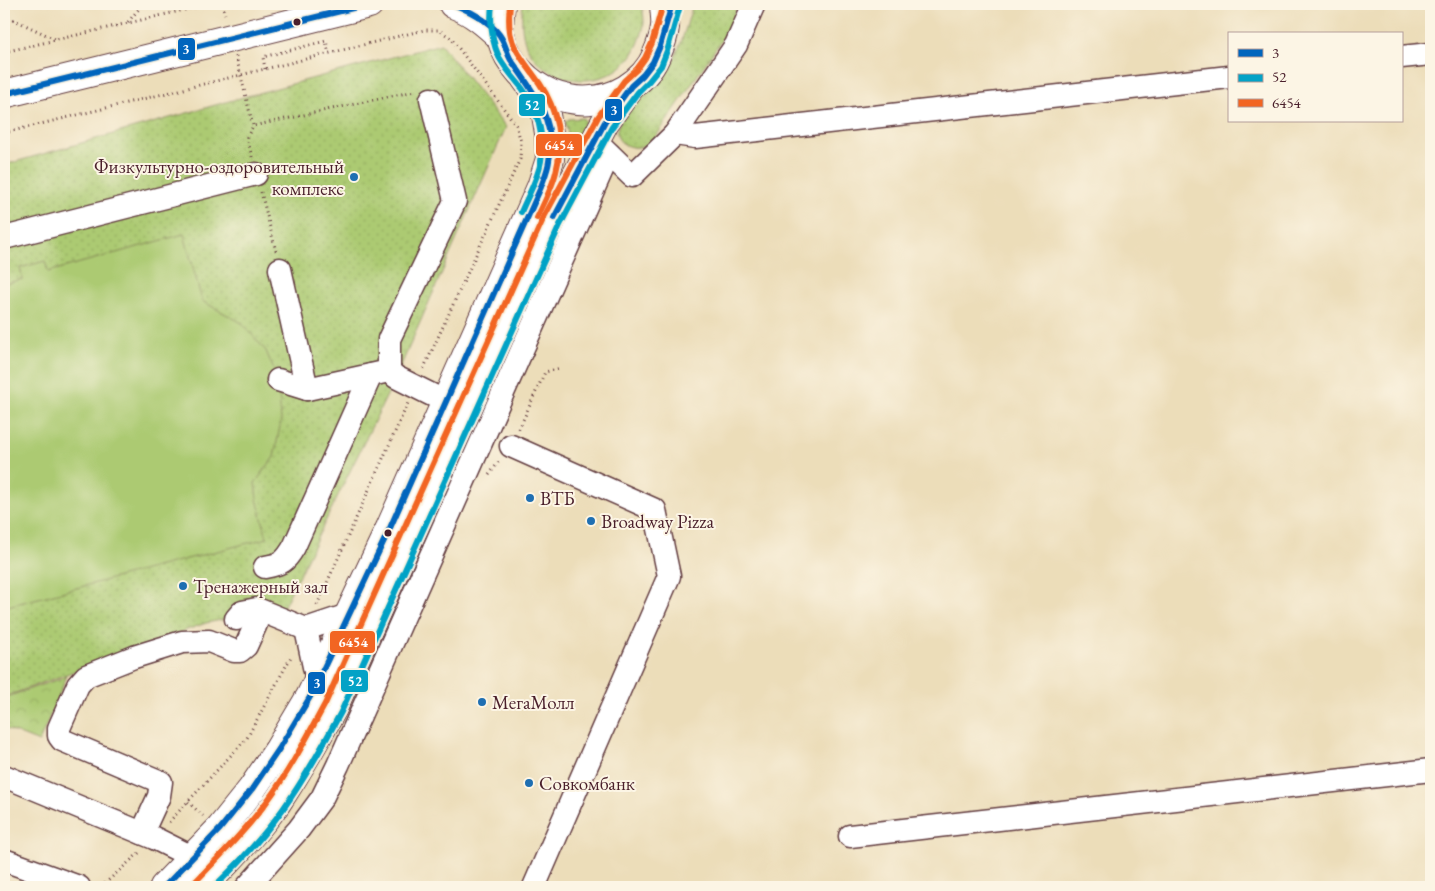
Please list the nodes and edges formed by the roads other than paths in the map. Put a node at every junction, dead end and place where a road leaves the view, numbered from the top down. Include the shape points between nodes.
1 (308, 4) edge
2 (369, 4) edge
3 (453, 4) edge
4 (501, 4) edge
5 (754, 4) edge
6 (667, 11) edge
7 (501, 37) junction
8 (1431, 54) edge
9 (1402, 57) edge
10 (1228, 76) edge
11 (525, 78) junction
12 (4, 80) edge
13 (631, 86) junction
14 (4, 94) edge
15 (431, 99) road end
16 (675, 134) junction
17 (602, 147) junction
18 (256, 174) road end
19 (4, 238) edge
20 (280, 269) road end
21 (380, 373) junction
22 (278, 380) dead end
23 (307, 390) junction
24 (446, 402) junction
25 (511, 446) dead end
26 (265, 568) dead end
27 (348, 615) junction
28 (306, 629) junction
29 (317, 681) junction
30 (1431, 770) edge
31 (4, 776) edge
32 (850, 836) dead end
33 (143, 840) junction
34 (194, 858) junction
35 (4, 860) edge
36 (79, 887) edge
37 (164, 887) edge
38 (202, 887) edge
39 (247, 887) edge
40 (534, 887) edge

1 - 12 main road
2 - 14 main road
3 - 7 main road via 466,8
4 - 7 main road
5 - 16 street via 736,45
6 - 13 main road via 660,46 653,62
7 - 11 main road via 510,58
8 - 9 street
10 - 16 street via 695,137
11 - 13 main road via 544,92 583,101 599,100
11 - 24 main road via 546,115 550,159 541,187
13 - 17 main road via 605,122
15 - 21 street via 455,201 389,339
16 - 17 street via 632,176
17 - 38 main road via 552,221 333,708 275,805
17 - 39 street via 334,774 322,798 299,829
18 - 19 street
20 - 23 street
21 - 23 street
21 - 24 street via 396,377
21 - 26 street via 287,559 279,565
22 - 23 street
24 - 27 main road
25 - 40 street via 655,510 669,576
27 - 28 street
27 - 29 main road
28 - 29 street
28 - 33 street via 250,609 242,612 246,622 246,646 240,650 209,641 176,643 86,676 78,685 59,728 62,740 161,782
29 - 34 main road via 279,749 252,789
30 - 32 street
31 - 33 street
33 - 34 street
34 - 37 main road
35 - 36 street

